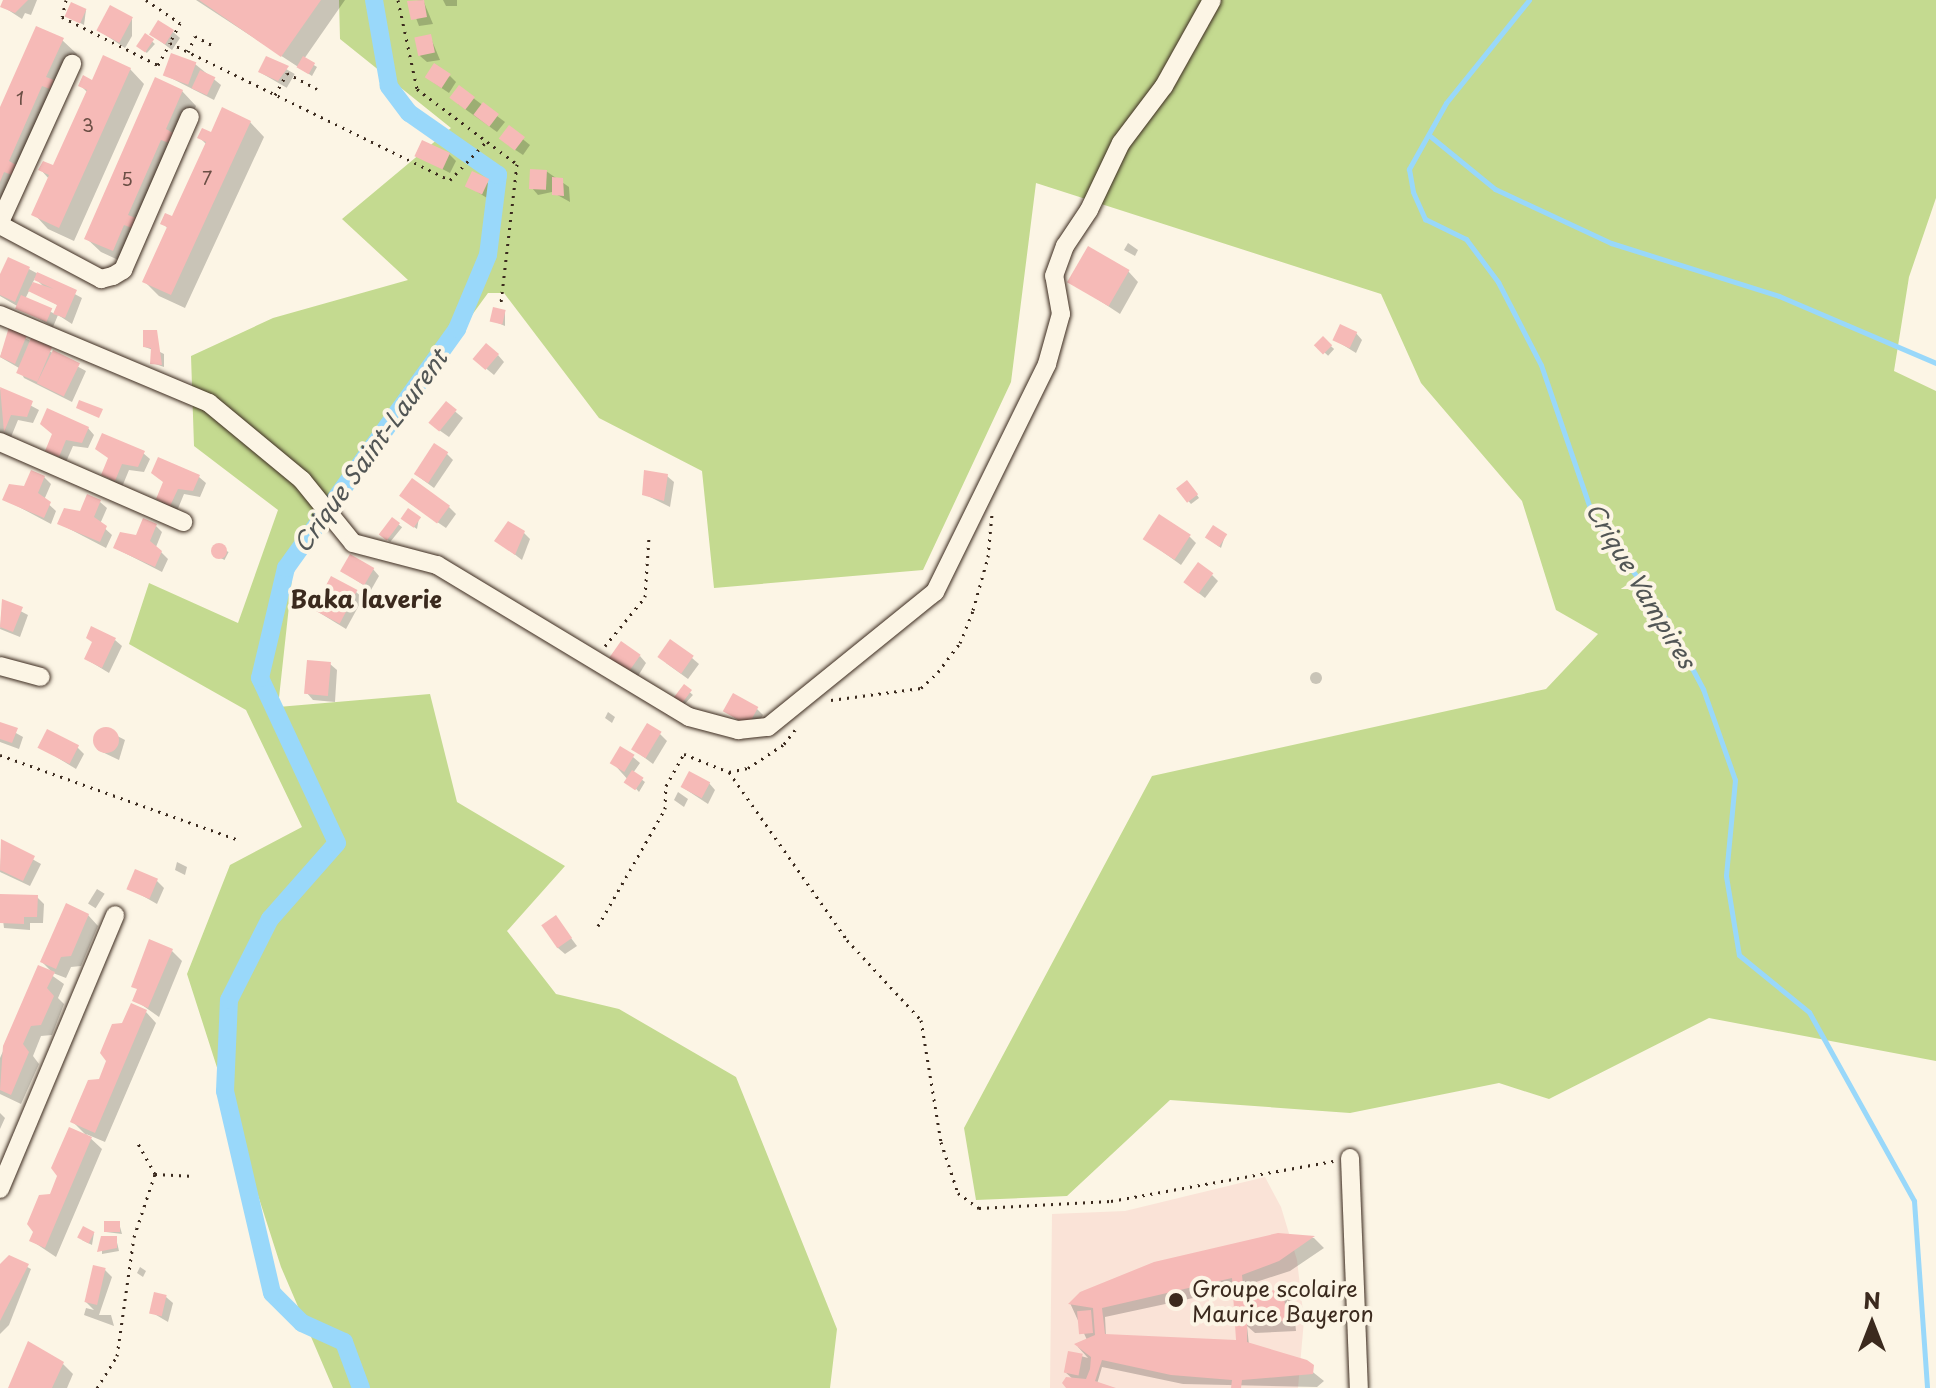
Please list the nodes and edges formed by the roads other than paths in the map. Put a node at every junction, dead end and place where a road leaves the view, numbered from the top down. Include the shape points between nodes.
1 (1212, 0) edge
2 (72, 64) dead end
3 (190, 117) dead end
4 (0, 223) edge
5 (0, 315) edge
6 (0, 442) edge
7 (183, 522) dead end
8 (0, 666) edge
9 (41, 677) dead end
10 (115, 915) dead end
11 (1350, 1158) road end
12 (0, 1189) edge
13 (1359, 1388) edge

1 - 5 street via 1164,86 1121,143 1065,246 1054,276 1061,314 1047,364 1025,418 935,592 768,727 738,730 689,717 437,565 353,543 302,480 209,403 106,364
2 - 4 street
3 - 4 street via 123,270 113,276 101,279
6 - 7 street
8 - 9 street
10 - 12 street
11 - 13 street

